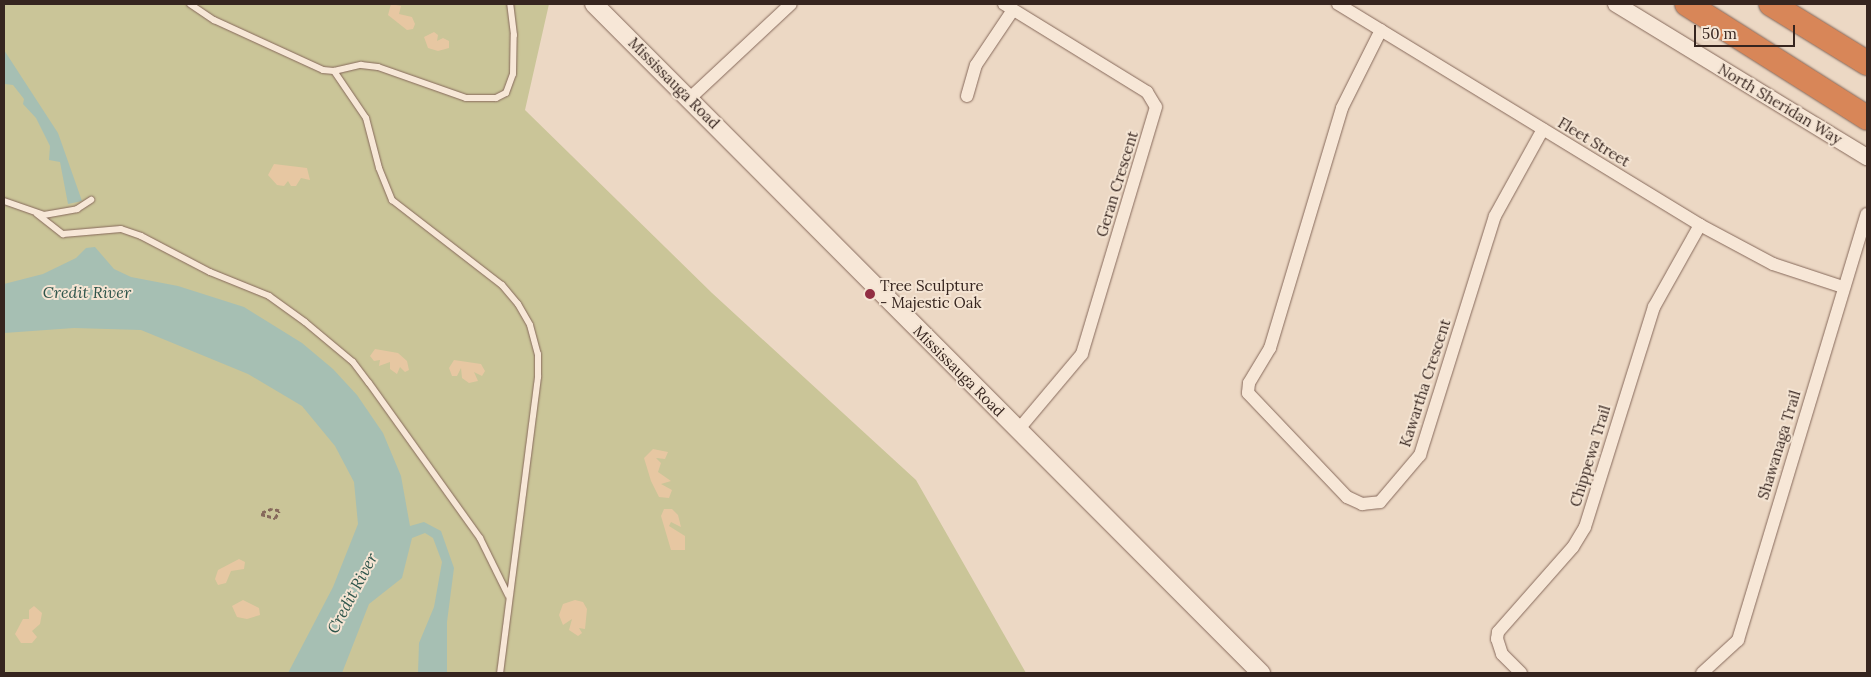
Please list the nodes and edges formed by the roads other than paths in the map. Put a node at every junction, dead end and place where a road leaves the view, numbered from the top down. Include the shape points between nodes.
1 (190, 4) edge
2 (510, 4) edge
3 (594, 4) edge
4 (790, 4) edge
5 (1338, 4) edge
6 (1616, 4) edge
7 (1687, 4) edge
8 (1771, 4) edge
9 (1008, 7) edge
10 (1381, 30) junction
11 (1867, 63) edge
12 (334, 71) junction
13 (967, 96) dead end
14 (689, 99) junction
15 (1867, 118) edge
16 (1543, 129) junction
17 (1867, 157) edge
18 (91, 200) dead end
19 (4, 201) edge
20 (37, 214) junction
21 (1867, 214) edge
22 (1700, 225) junction
23 (1843, 287) junction
24 (1018, 430) junction
25 (508, 596) junction
26 (500, 673) edge
27 (1261, 673) edge
28 (1521, 673) edge
29 (1702, 673) edge

1 - 12 lane via 214,20 322,70
2 - 12 lane via 514,36 513,74 506,93 496,98 466,98 378,67 361,65
3 - 14 main road, Mississauga Road
4 - 14 street
5 - 10 street, Fleet Street
6 - 17 street, North Sheridan Way
7 - 15 highway
8 - 11 highway
9 - 13 street via 976,65
9 - 24 street, Geran Crescent via 1147,92 1156,107 1082,354
10 - 16 street, Fleet Street
10 - 16 street, Kawartha Crescent via 1342,108 1270,348 1249,383 1248,393 1347,497 1362,504 1380,502 1420,455 1495,216
12 - 25 lane via 366,118 379,168 392,200 502,285 530,325 538,354 538,377
14 - 24 main road, Mississauga Road
16 - 22 street, Fleet Street
18 - 20 lane via 76,209 52,215
19 - 20 lane via 22,205
20 - 25 lane via 63,234 121,229 141,236 210,272 269,296 305,322 353,362 369,383 480,538
21 - 23 street, Shawanaga Trail
22 - 23 street, Fleet Street via 1774,264
22 - 28 street, Chippewa Trail via 1654,307 1585,527 1573,547 1498,632 1502,654
23 - 29 street, Shawanaga Trail via 1738,640
24 - 27 main road, Mississauga Road
25 - 26 lane

